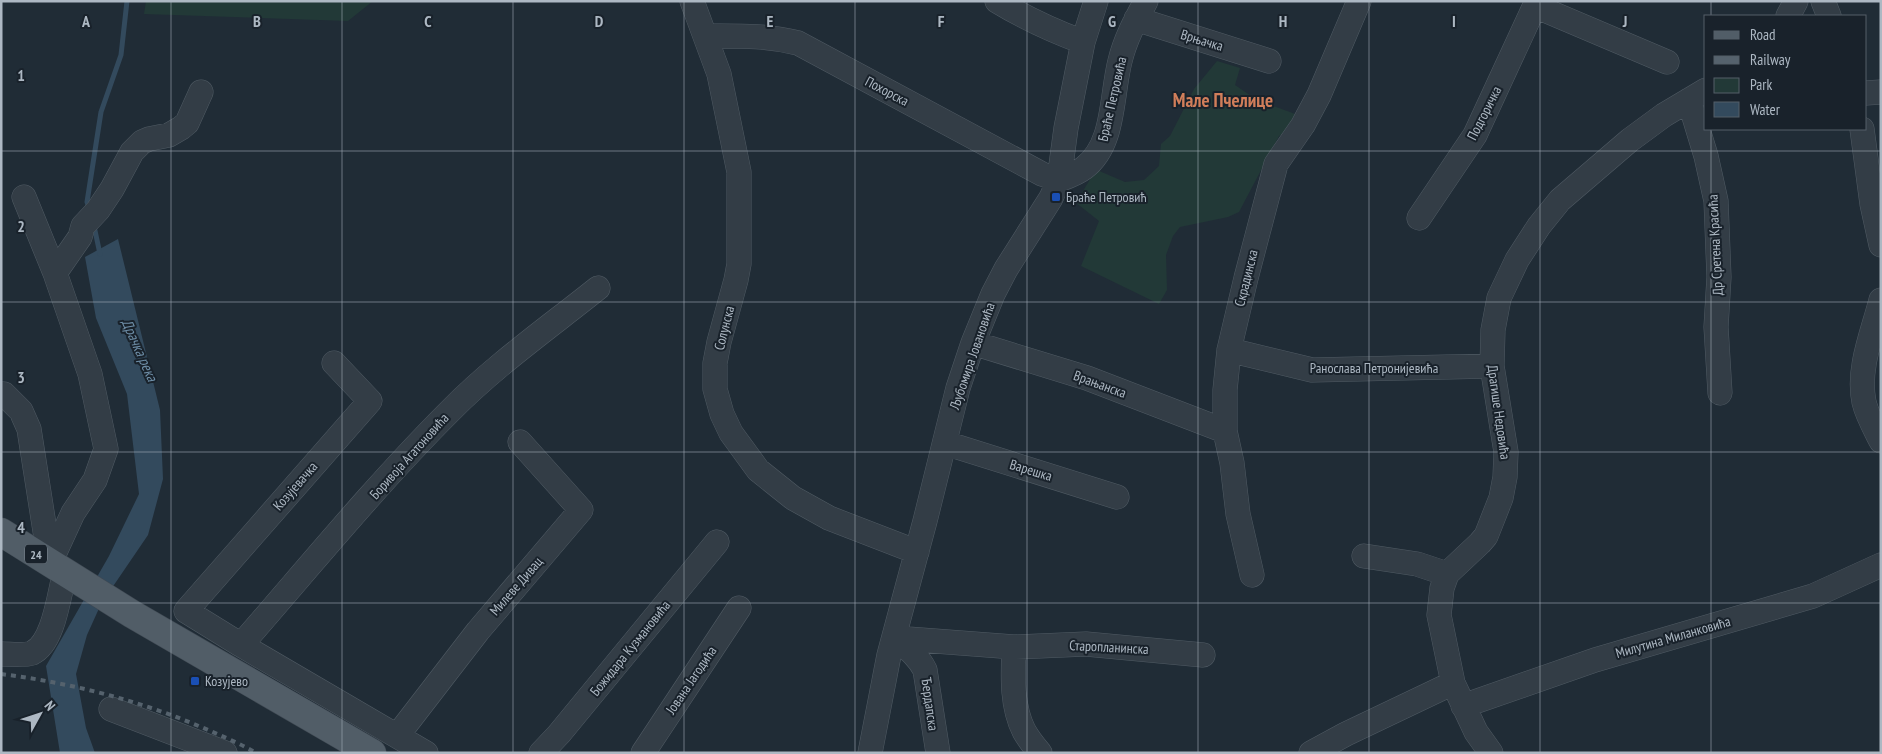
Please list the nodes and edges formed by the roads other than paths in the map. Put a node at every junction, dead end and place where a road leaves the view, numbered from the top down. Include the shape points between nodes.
1 (692, 1) edge
2 (997, 1) edge
3 (1096, 1) edge
4 (1360, 1) edge
5 (1796, 1) edge
6 (1823, 1) edge
7 (1536, 3) edge
8 (1141, 10) edge
9 (1789, 15) edge
10 (1829, 15) edge
11 (706, 36) junction
12 (1083, 42) junction
13 (1269, 61) dead end
14 (1667, 62) dead end
15 (201, 92) dead end
16 (1881, 92) edge
17 (1867, 93) edge
18 (1697, 95) edge
19 (1862, 130) edge
20 (1059, 180) junction
21 (24, 197) dead end
22 (1876, 203) edge
23 (1419, 218) dead end
24 (1881, 245) edge
25 (55, 273) junction
26 (598, 288) dead end
27 (1881, 300) edge
28 (973, 343) junction
29 (1229, 350) junction
30 (334, 363) dead end
31 (1492, 366) junction
32 (1720, 392) dead end
33 (1, 394) edge
34 (1225, 431) junction
35 (1881, 441) edge
36 (520, 442) dead end
37 (945, 443) junction
38 (1116, 496) dead end
39 (1, 532) edge
40 (717, 542) dead end
41 (917, 552) junction
42 (1364, 556) dead end
43 (1881, 565) edge
44 (62, 570) junction
45 (1448, 574) junction
46 (1252, 575) dead end
47 (739, 608) dead end
48 (895, 638) junction
49 (241, 645) junction
50 (1014, 647) junction
51 (1, 654) edge
52 (1204, 654) dead end
53 (1452, 683) junction
54 (1463, 706) junction
55 (111, 709) dead end
56 (397, 736) junction
57 (225, 753) edge
58 (372, 753) edge
59 (426, 753) edge
60 (541, 753) edge
61 (643, 753) edge
62 (870, 753) edge
63 (938, 753) edge
64 (1040, 753) edge
65 (1311, 753) edge
66 (1491, 753) edge

1 - 11 street, Солунска
2 - 12 street via 1025,18
3 - 12 street, Љубомира Јовановића
4 - 29 street, Скрадинска via 1319,95 1276,164
5 - 9 street
6 - 10 street
7 - 14 street
7 - 23 street, Подгоричка via 1475,135
8 - 13 street, Врњачка
8 - 20 street, Браће Петровића via 1125,41 1108,130 1101,147 1083,169
11 - 20 street, Похорска via 775,37 798,43 1042,174
11 - 41 street, Солунска via 719,74 739,172 739,264 715,363 715,389 722,414 731,434 758,470 793,498 829,518
12 - 20 street, Љубомира Јовановића
15 - 25 street via 182,128 142,142 132,152 112,189
16 - 17 street
18 - 31 street, Драгише Недовића via 1630,140 1560,200 1539,226 1517,260 1499,298 1493,330
18 - 32 street, Др Сретена Красића via 1716,201 1719,277 1716,327
19 - 22 street
20 - 28 street, Љубомира Јовановића via 1006,269
21 - 25 street
22 - 24 street
25 - 44 street via 90,374 106,449 95,480 63,533
26 - 49 street, Боривоја Агатоновића via 449,411
27 - 35 street via 1862,386 1864,404
28 - 34 street, Врањанска via 1087,378
28 - 37 street, Љубомира Јовановића
29 - 31 street, Ранослава Петронијевића via 1312,370
29 - 34 street, Скрадинска
30 - 49 street, Козујевачка via 370,402 186,611
31 - 45 street, Драгише Недовића via 1506,452 1500,498 1486,536
33 - 44 street via 21,411 29,429
34 - 46 street, Скрадинска via 1238,514
36 - 56 street, Милеве Дивац via 581,510 478,631
37 - 38 street, Варешка
37 - 41 street, Љубомира Јовановића
39 - 44 main road, 24
40 - 60 street, Божидара Кузмановића
41 - 48 street, Љубомира Јовановића
42 - 45 street via 1417,564
43 - 54 street, Милутина Миланковића via 1813,596 1595,660
44 - 51 street via 50,630 42,646 26,654
44 - 58 main road, 24
45 - 53 street via 1442,588 1439,615
47 - 61 street, Јована Јагодића
48 - 50 street, Старопланинска
48 - 62 street, Љубомира Јовановића
48 - 63 street, Ђердапска via 914,653 925,670
49 - 56 street
50 - 52 street, Старопланинска via 1086,644
50 - 64 street via 1013,684 1017,708 1024,731
53 - 54 street
53 - 65 street
54 - 66 street
55 - 57 street
56 - 59 street

